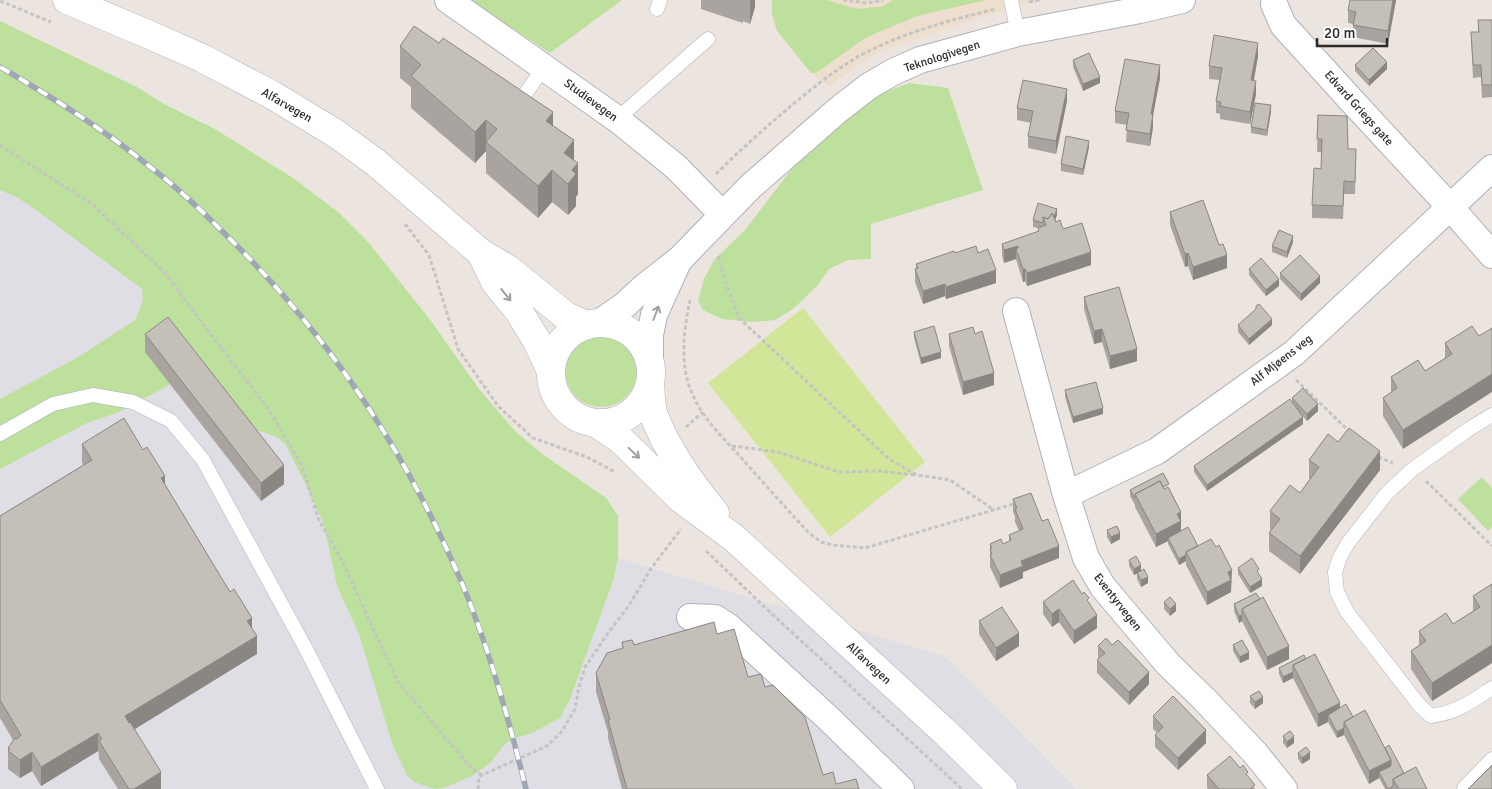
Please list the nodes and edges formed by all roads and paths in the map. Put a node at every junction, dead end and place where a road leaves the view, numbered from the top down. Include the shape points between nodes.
1 (448, 0) edge
2 (843, 0) edge
3 (883, 0) edge
4 (1011, 0) edge
5 (1182, 0) edge
6 (0, 1) edge
7 (1274, 4) dead end
8 (59, 11) edge
9 (1018, 34) junction
10 (708, 39) dead end
11 (544, 67) junction
12 (815, 86) dead end
13 (517, 106) edge
14 (617, 119) junction
15 (0, 145) edge
16 (1492, 168) edge
17 (700, 191) junction
18 (1451, 208) junction
19 (722, 214) junction
20 (405, 224) dead end
21 (724, 249) dead end
22 (481, 253) junction
23 (1492, 255) edge
24 (718, 256) junction
25 (680, 259) junction
26 (712, 263) dead end
27 (690, 297) dead end
28 (1016, 311) dead end
29 (593, 323) junction
30 (1279, 364) junction
31 (550, 369) junction
32 (650, 373) junction
33 (1492, 415) edge
34 (596, 423) junction
35 (1350, 431) edge
36 (0, 434) edge
37 (731, 446) junction
38 (1371, 451) edge
39 (1413, 469) junction
40 (622, 475) dead end
41 (918, 475) junction
42 (1066, 496) junction
43 (1021, 502) edge
44 (994, 510) junction
45 (689, 535) dead end
46 (734, 538) junction
47 (1492, 546) edge
48 (702, 548) dead end
49 (690, 617) dead end
50 (1492, 688) edge
51 (1492, 759) edge
52 (482, 775) junction
53 (1464, 788) dead end
54 (377, 789) edge
55 (478, 789) edge
56 (901, 789) edge
57 (962, 789) edge
58 (1003, 789) edge
59 (1284, 789) edge

1 - 11 street, Studievegen
2 - 3 path via 867,4
4 - 9 lane
5 - 9 street, Teknologivegen
6 - 8 path
7 - 18 street, Edvard Griegs gate via 1283,25
8 - 22 main road, Alfarvegen via 145,33 202,58 282,101 375,162
9 - 19 street, Teknologivegen via 920,60 869,86
10 - 14 lane
11 - 13 lane
11 - 14 street, Studievegen
12 - 17 path via 735,155
14 - 17 street, Studievegen
15 - 52 path via 93,204 167,276 267,408 302,465 318,518 342,561 398,682 473,770
16 - 18 street, Alf Mjøens veg
17 - 19 street, Studievegen
18 - 23 street, Edvard Griegs gate
18 - 30 street, Alf Mjøens veg
19 - 25 street, Teknologivegen
20 - 40 path via 429,255 458,349 498,406 533,438 587,457
21 - 24 path
22 - 29 main road, Alfarvegen via 508,268 566,316
22 -> 31 main road, Alfarvegen via 495,282 537,341
24 - 26 path
24 - 41 path via 739,318 889,458
25 - 29 street, Teknologivegen via 625,305
32 -> 25 street, Teknologivegen via 650,335 654,315
27 - 37 path via 684,346 691,393 702,412
28 - 42 street, Eventyrvegen
29 - 31 main road via 568,334 556,350
29 - 32 main road via 617,325 632,333 643,345
30 - 35 path
30 - 42 street, Alf Mjøens veg via 1157,451
31 - 34 main road via 553,388 562,405 577,418
32 - 34 main road via 643,402 630,415 613,422
32 - 46 main road, Alfarvegen via 653,411 668,444
33 - 39 lane
34 -> 46 main road, Alfarvegen via 620,439 681,499
36 - 54 lane via 52,404 93,395 133,402 171,421 204,460
37 - 41 path via 778,452 839,472 879,471
37 - 44 path via 809,533 833,546 865,548
38 - 39 path via 1378,458
39 - 47 path
39 - 50 lane via 1387,493 1348,544 1335,572 1337,592 1347,612 1420,706 1432,716 1447,714
41 - 44 path via 950,480
42 - 59 street, Eventyrvegen via 1086,558 1103,587 1168,664 1256,753
43 - 44 path
45 - 52 path via 682,528 585,667 575,708 562,731 547,746
46 - 58 main road, Alfarvegen
48 - 57 path
49 - 56 street via 715,618 729,627
51 - 53 lane
52 - 55 path

